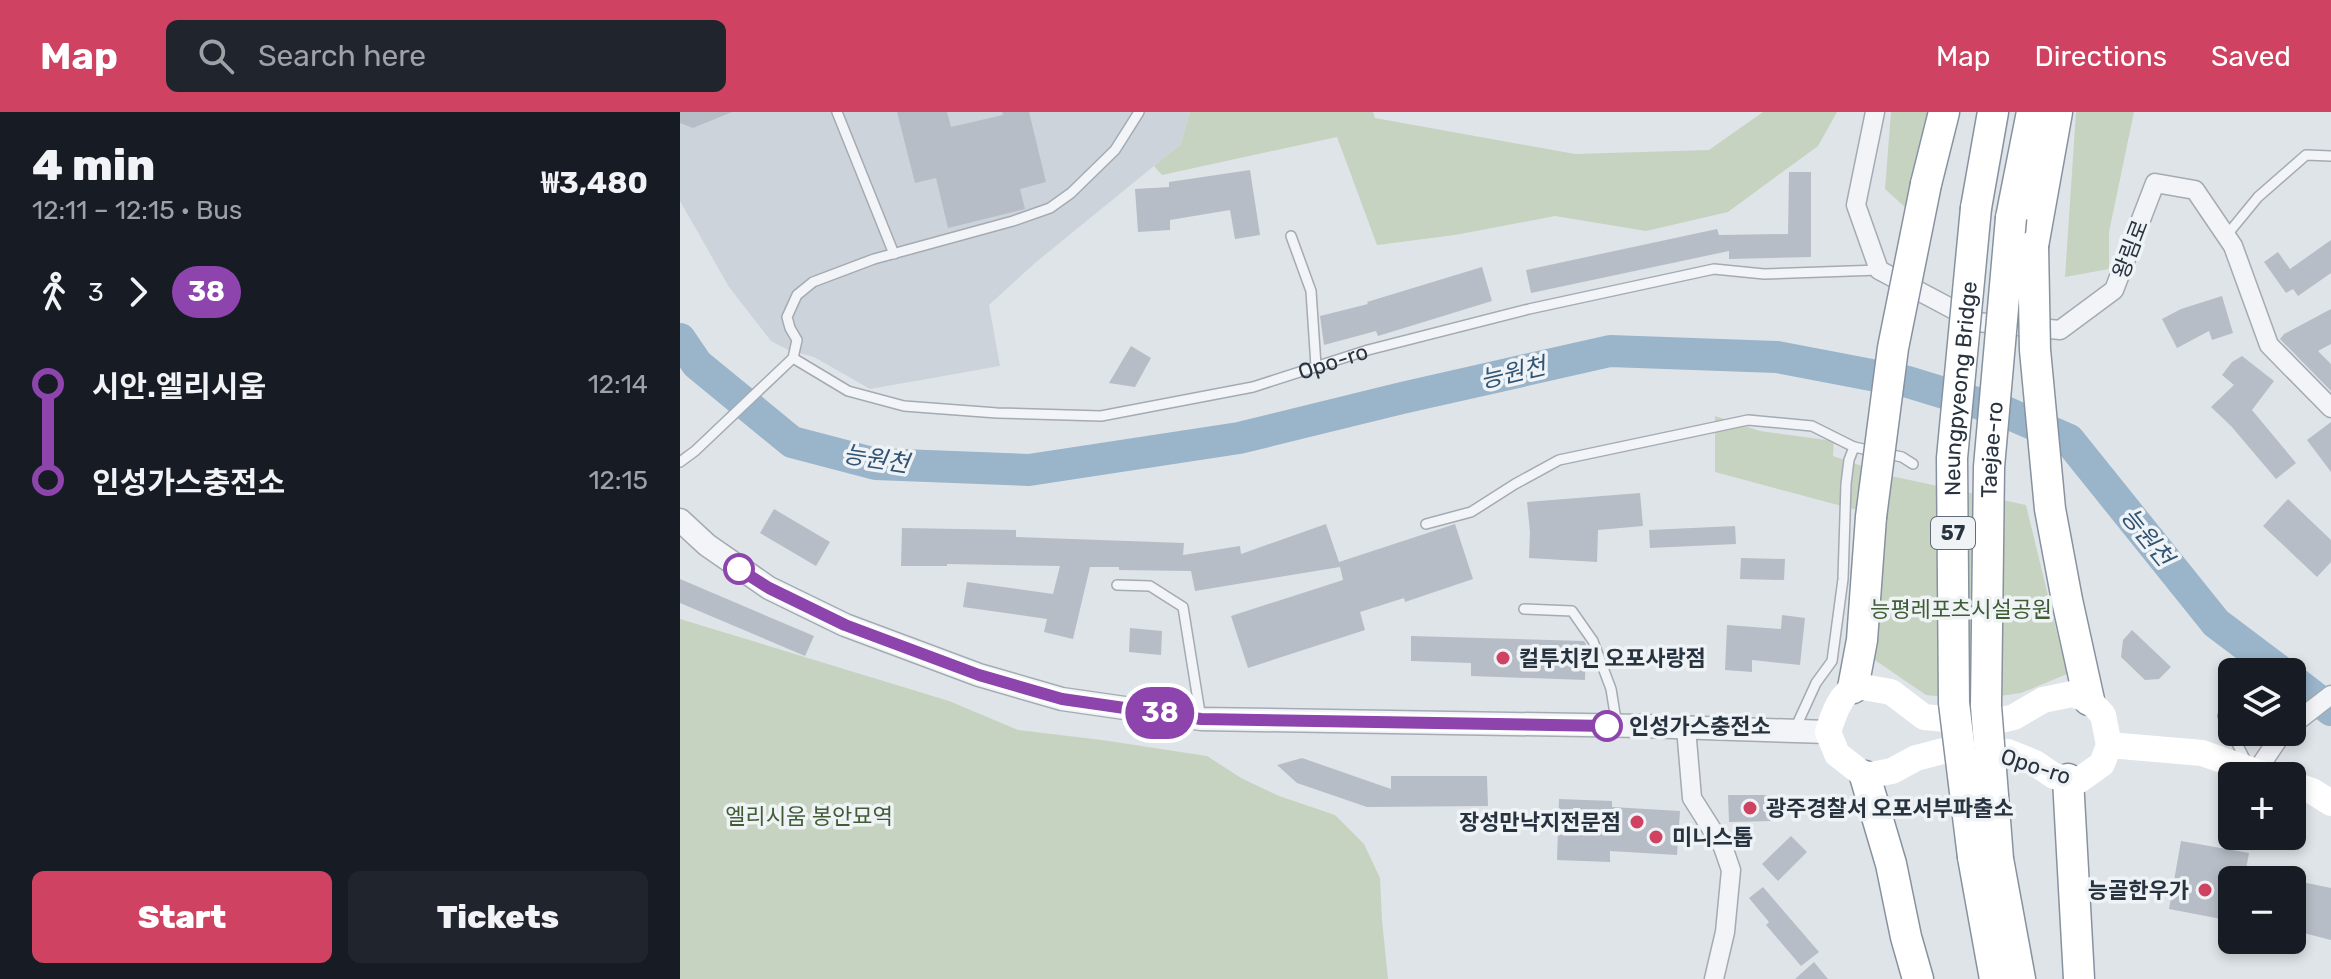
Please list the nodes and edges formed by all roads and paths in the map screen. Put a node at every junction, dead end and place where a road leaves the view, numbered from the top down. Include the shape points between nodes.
1 (837, 112) edge
2 (1139, 112) edge
3 (1875, 112) edge
4 (1944, 112) edge
5 (1993, 112) edge
6 (2032, 112) edge
7 (2057, 112) edge
8 (2331, 156) edge
9 (1291, 236) dead end
10 (2226, 236) junction
11 (894, 254) junction
12 (1879, 270) junction
13 (793, 358) junction
14 (1316, 366) junction
15 (2331, 408) edge
16 (1854, 447) junction
17 (680, 462) edge
18 (1913, 464) dead end
19 (680, 520) edge
20 (1426, 524) dead end
21 (1117, 585) dead end
22 (1524, 609) dead end
23 (1853, 688) junction
24 (2331, 695) edge
25 (2089, 700) junction
26 (2306, 714) edge
27 (1201, 719) junction
28 (1617, 726) junction
29 (1686, 728) junction
30 (1794, 731) junction
31 (1828, 732) junction
32 (2109, 745) junction
33 (2227, 762) edge
34 (1865, 776) junction
35 (2068, 779) junction
36 (2306, 789) edge
37 (2331, 803) edge
38 (1985, 858) junction
39 (1714, 979) edge
40 (1918, 979) edge
41 (1995, 979) edge
42 (2020, 979) edge
43 (2079, 979) edge

1 - 11 lane
2 - 11 lane via 1115,150 1050,208
3 - 12 street via 1856,205
4 - 23 highway, bridge via 1893,348
5 - 38 highway, Neungpyeong Bridge / 57, bridge via 1976,208 1952,458 1954,703
6 - 38 highway, Taejae-ro / 57, bridge via 2011,218 1989,467
7 - 25 highway, bridge via 2033,246 2035,350 2049,493
8 - 10 lane via 2306,155 2258,197
9 - 14 lane via 1311,291
10 - 12 street, 왕림로 via 2195,190 2155,183 2114,290 2060,330 1977,322
10 - 15 street, 왕림로 via 2269,345
11 - 13 lane via 813,282 797,295 787,317 797,340
12 - 14 lane, Opo-ro via 1764,274 1714,269 1529,309
13 - 14 lane, Opo-ro via 848,391 904,406 1101,416 1253,387
13 - 17 lane
16 - 18 lane
16 - 20 lane via 1812,426 1748,420 1559,460 1471,512
16 - 30 lane via 1846,484 1843,579 1832,661
19 - 27 street via 769,588 845,625 979,675 1062,699
21 - 27 lane via 1150,586 1183,607
22 - 28 lane via 1572,611 1593,641 1611,689
23 - 25 main road, Opo-ro via 1891,692 1924,717 1990,723 2014,717 2043,700 2072,694
23 - 31 main road via 1834,711
24 - 26 street
25 - 32 main road via 2103,715
27 - 28 street
28 - 29 street
29 - 30 street
29 - 39 street via 1692,798 1731,870
30 - 31 street
31 - 34 main road via 1837,754
32 - 33 main road via 2202,753
32 - 35 main road, Opo-ro via 2102,764 2078,781
34 - 35 main road, Opo-ro via 1943,751 2008,752
34 - 40 highway
35 - 43 highway
36 - 37 main road
38 - 41 highway, Taejae-ro / 57
38 - 42 highway, Taejae-ro / 57

